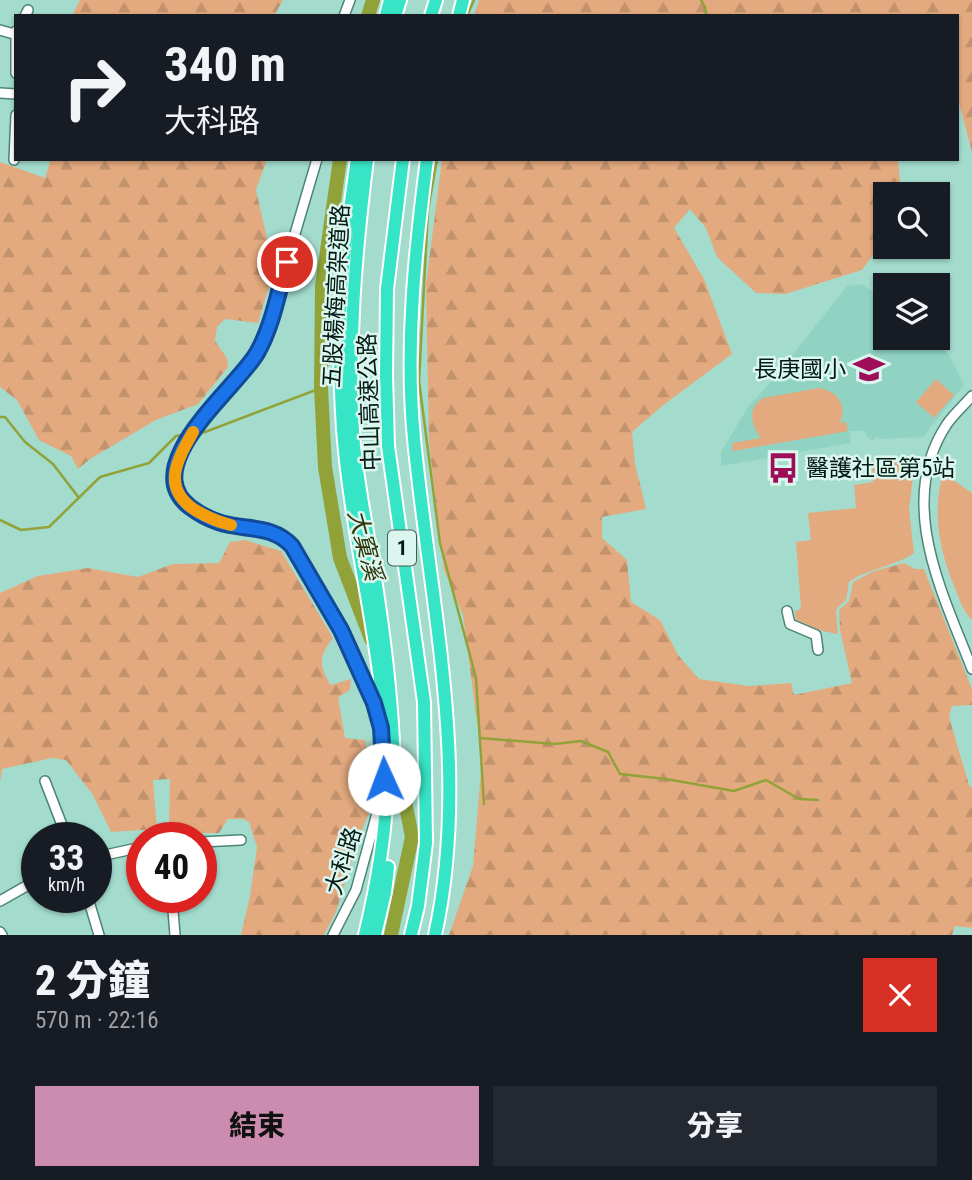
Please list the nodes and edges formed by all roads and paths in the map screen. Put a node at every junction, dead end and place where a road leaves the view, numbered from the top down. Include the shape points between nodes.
1 (316, 161) edge
2 (358, 161) edge
3 (367, 161) edge
4 (403, 161) edge
5 (427, 161) edge
6 (972, 396) edge
7 (787, 611) dead end
8 (818, 650) dead end
9 (972, 669) edge
10 (45, 781) dead end
11 (61, 822) edge
12 (241, 840) dead end
13 (217, 841) edge
14 (21, 889) edge
15 (0, 901) edge
16 (93, 913) edge
17 (173, 913) edge
18 (100, 935) edge
19 (175, 935) edge
20 (334, 935) edge
21 (365, 935) edge
22 (375, 935) edge
23 (411, 935) edge
24 (435, 935) edge

1 - 20 street, 大科路 via 264,339 249,365 189,438 176,467 175,488 190,507 218,522 284,537 341,630 379,715 384,779 379,809 356,890
2 - 21 highway, 五股楊梅高架道路 / 1 via 341,291 343,429 377,649 387,781 378,878
3 - 22 highway, 五股楊梅高架道路 / 1 via 355,257 352,403 394,726 395,782 385,892
4 - 23 highway, 中山高速公路 / 1 via 387,289 386,375 388,446 424,702 426,843
5 - 24 highway, 中山高速公路 / 1 via 413,278 412,380 450,772 449,841
6 - 9 street via 947,425 930,460 924,523 943,597
7 - 8 street via 790,624 816,635
10 - 11 street
12 - 13 street
14 - 15 street
16 - 18 street
17 - 19 street

